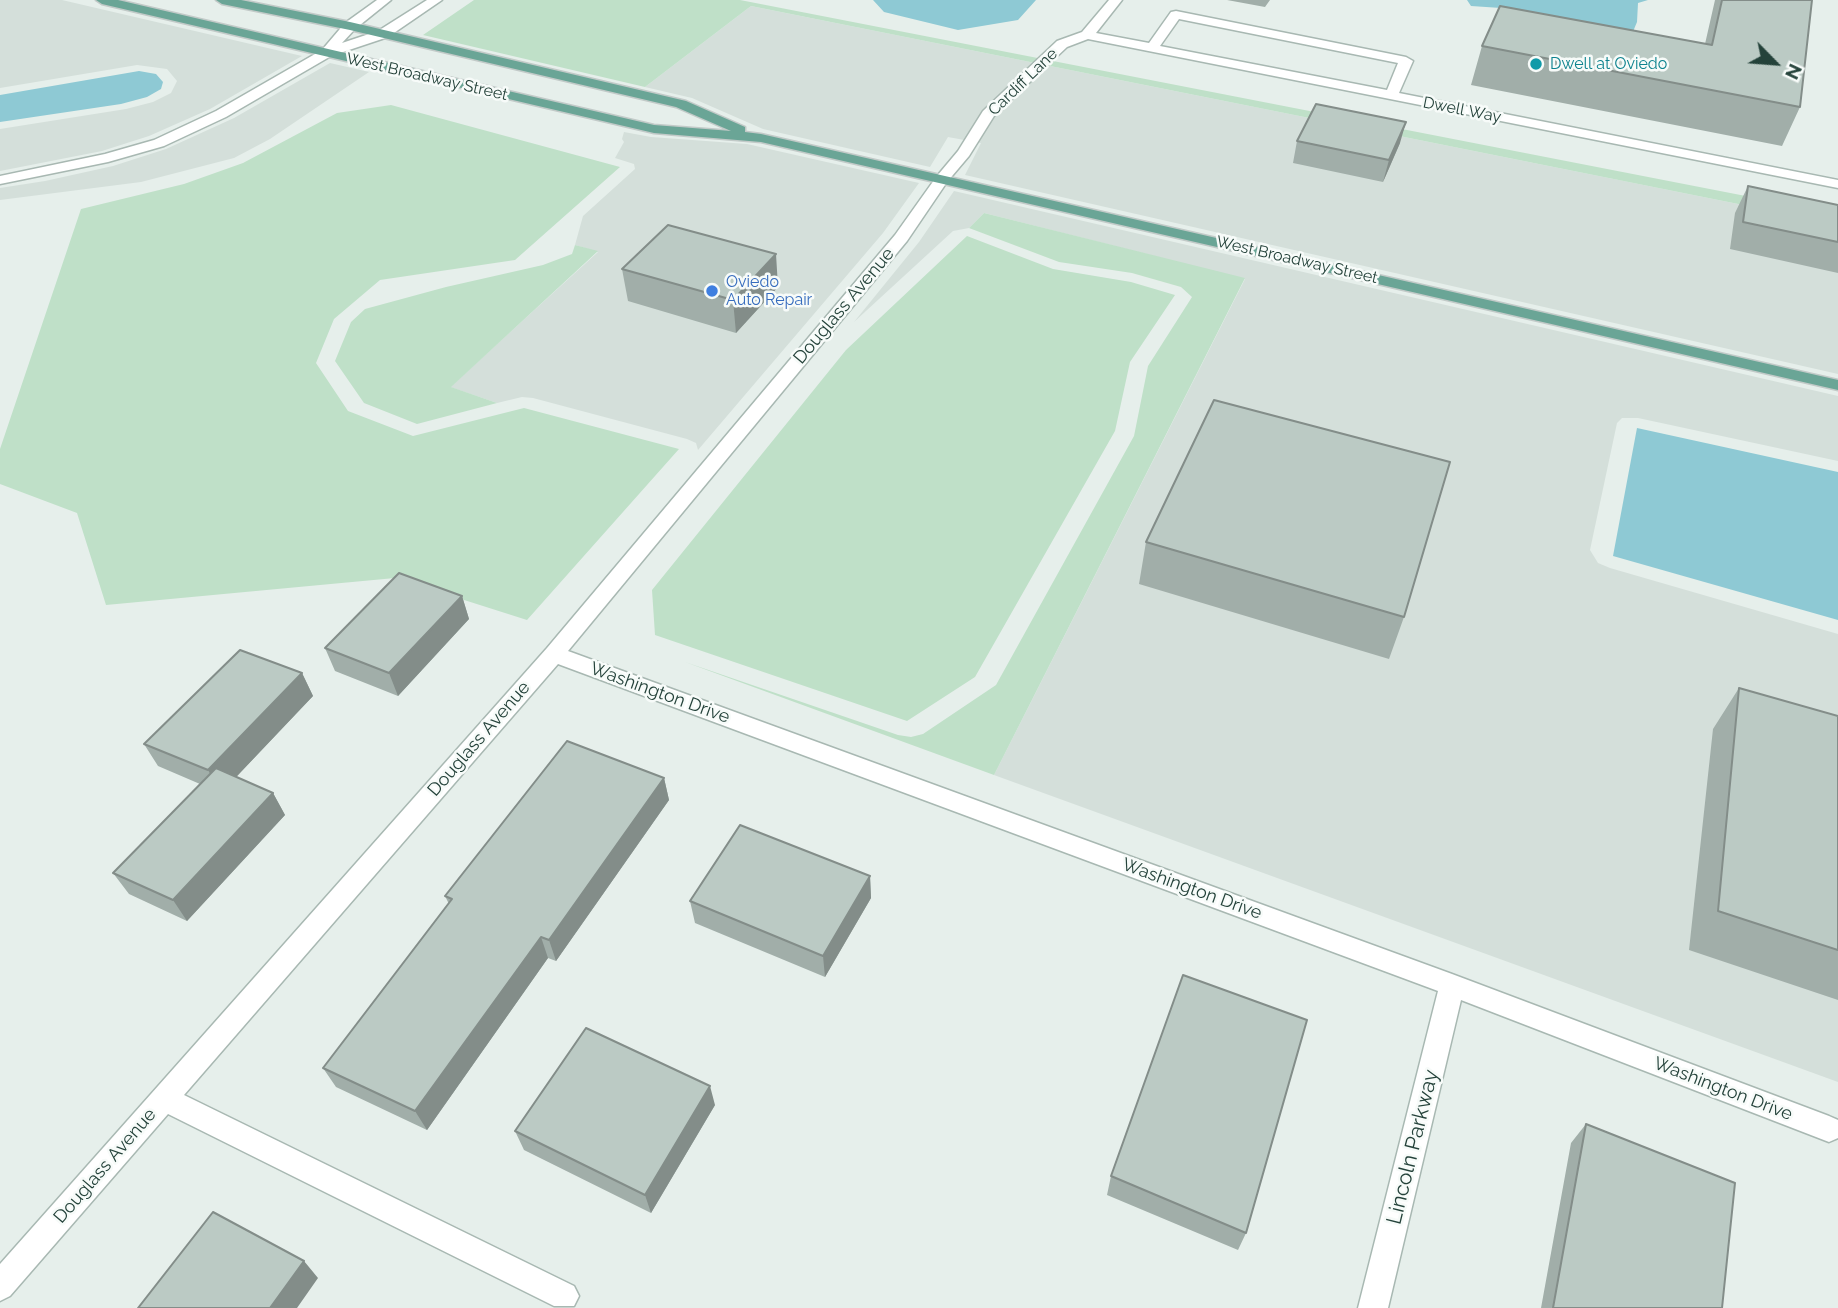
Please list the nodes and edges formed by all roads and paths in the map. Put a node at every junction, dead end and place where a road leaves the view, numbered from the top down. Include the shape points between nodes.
1 (102, 0) edge
2 (222, 0) edge
3 (384, 0) edge
4 (436, 0) edge
5 (1116, 0) edge
6 (350, 26) junction
7 (383, 34) junction
8 (1087, 35) junction
9 (1152, 48) junction
10 (326, 53) junction
11 (1391, 96) junction
12 (755, 137) junction
13 (942, 179) junction
14 (0, 180) edge
15 (1838, 184) edge
16 (1838, 385) edge
17 (554, 654) junction
18 (1452, 985) junction
19 (164, 1099) junction
20 (1829, 1129) dead end
21 (0, 1286) edge
22 (564, 1296) dead end
23 (1373, 1308) edge

1 - 10 main road, West Broadway Street
2 - 6 main road, West Broadway Street
3 - 6 street
4 - 7 street
5 - 8 street, Cardiff Lane
6 - 7 main road, West Broadway Street
6 - 10 street
7 - 10 street
7 - 12 main road, West Broadway Street via 681,104
8 - 9 street, Dwell Way
8 - 13 street, Cardiff Lane via 1062,44 1039,63 988,114
9 - 11 street, Dwell Way
9 - 11 street via 1176,15 1406,61
10 - 12 main road, West Broadway Street via 654,129
10 - 14 street via 221,114 159,143
11 - 15 street, Dwell Way
12 - 13 main road, West Broadway Street
13 - 16 main road, West Broadway Street
13 - 17 street, Douglass Avenue via 901,237
17 - 18 street, Washington Drive
17 - 19 street, Douglass Avenue
18 - 20 street, Washington Drive
18 - 23 street, Lincoln Parkway
19 - 21 street, Douglass Avenue
19 - 22 street

